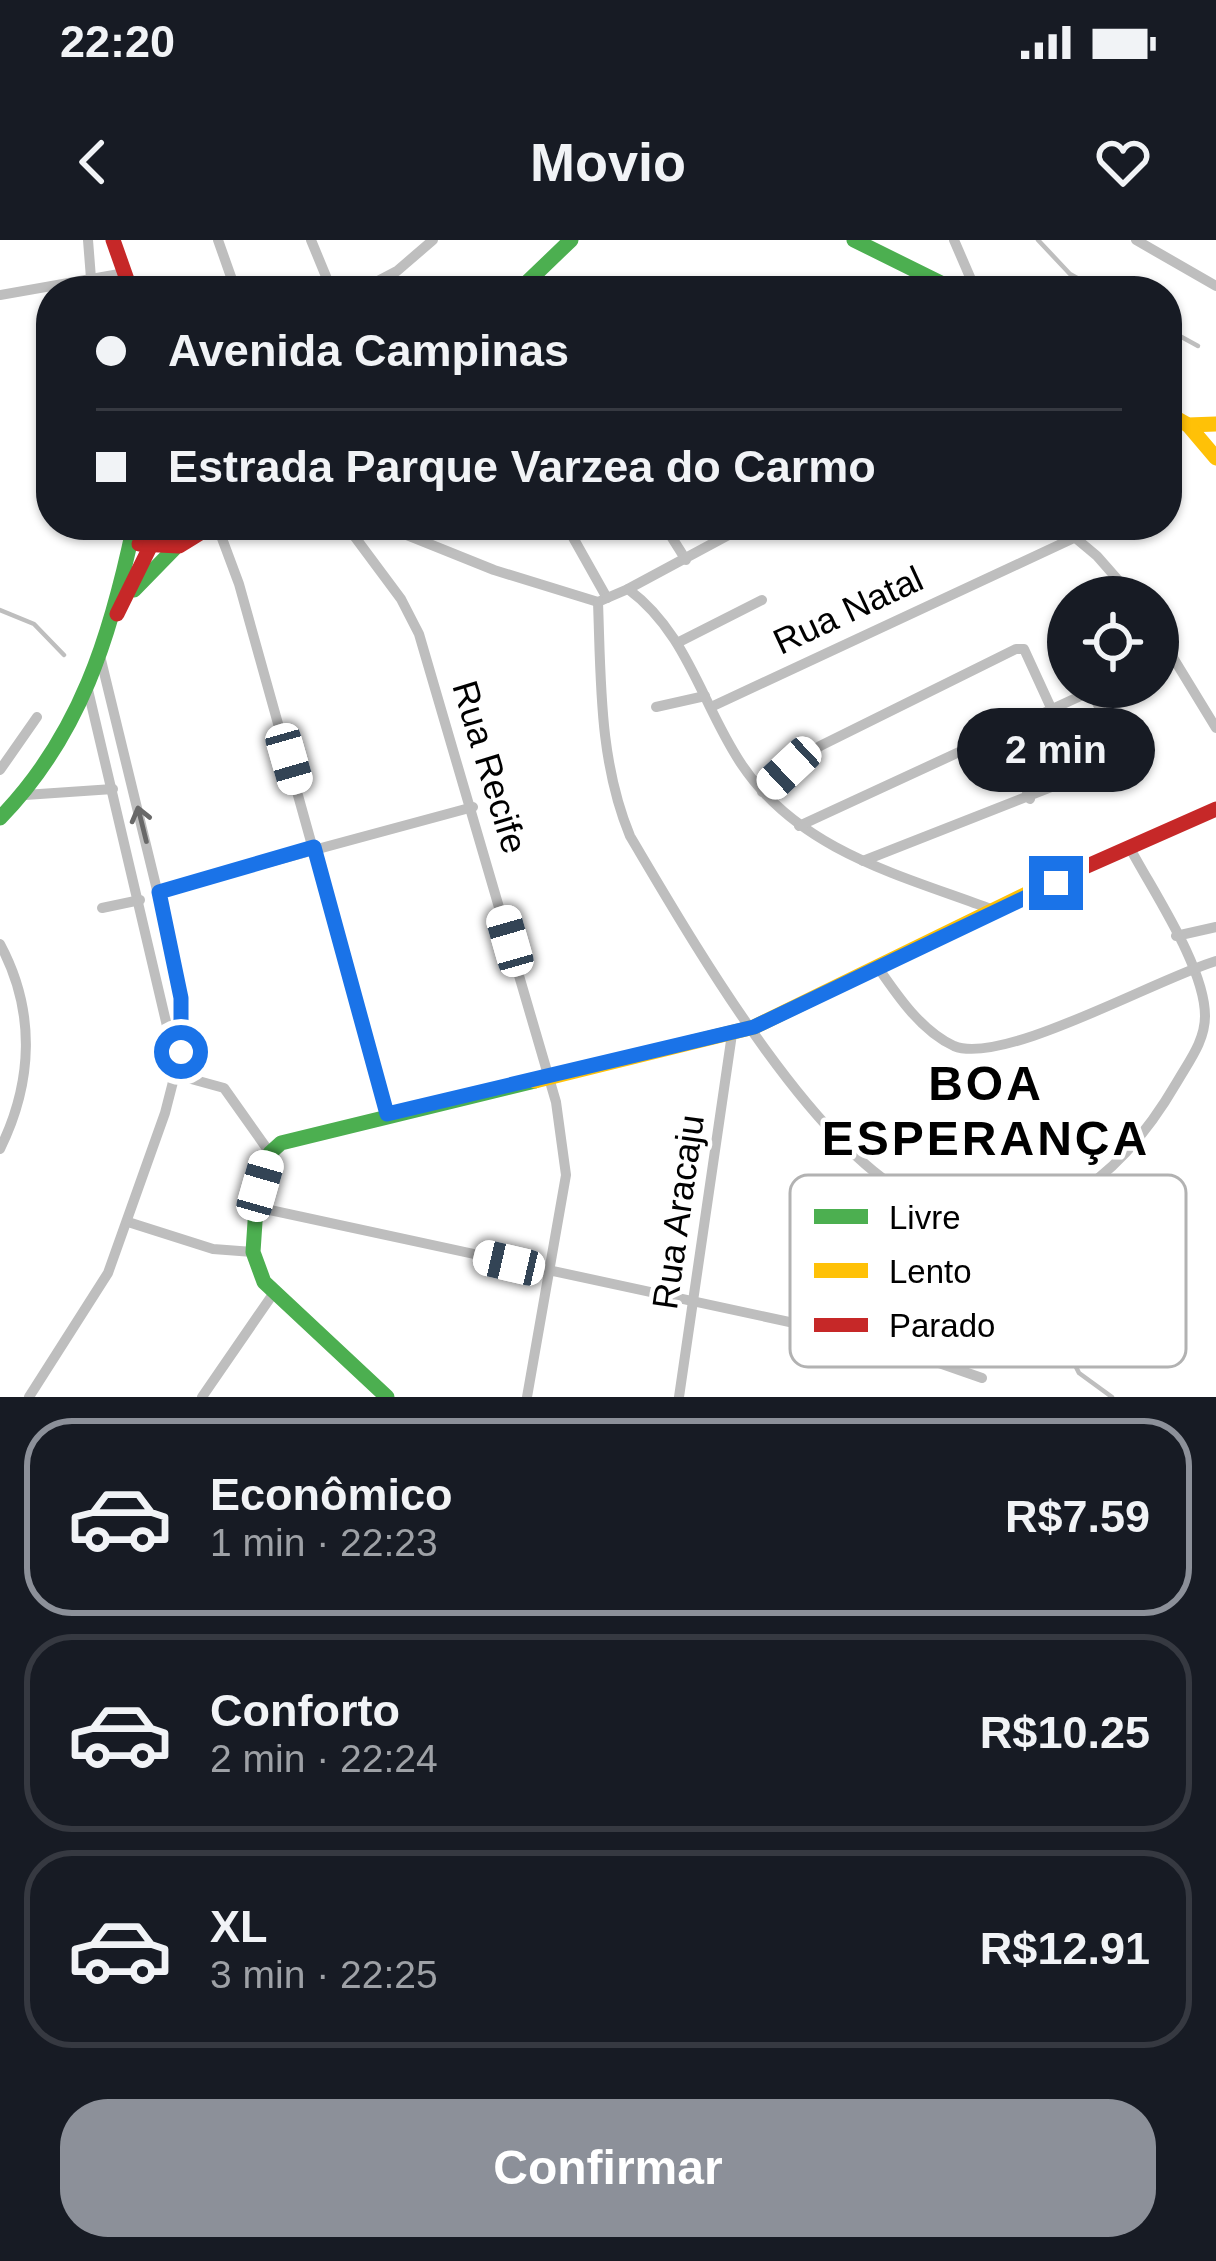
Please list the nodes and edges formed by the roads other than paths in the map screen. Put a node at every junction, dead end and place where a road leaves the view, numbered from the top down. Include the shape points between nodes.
1 (88, 240) edge
2 (113, 240) edge
3 (218, 240) edge
4 (310, 240) edge
5 (432, 240) edge
6 (571, 240) edge
7 (854, 240) edge
8 (954, 240) edge
9 (1136, 240) edge
10 (125, 273) junction
11 (90, 276) edge
12 (117, 276) edge
13 (126, 276) edge
14 (231, 276) edge
15 (326, 276) edge
16 (388, 276) edge
17 (534, 276) edge
18 (927, 276) edge
19 (970, 276) edge
20 (1216, 286) edge
21 (36, 291) edge
22 (0, 295) edge
23 (1182, 421) edge
24 (1216, 424) edge
25 (1188, 425) junction
26 (1216, 458) edge
27 (130, 540) edge
28 (140, 540) edge
29 (151, 540) edge
30 (199, 540) edge
31 (221, 540) edge
32 (357, 540) edge
33 (419, 540) edge
34 (573, 540) edge
35 (673, 540) edge
36 (721, 540) edge
37 (1069, 540) edge
38 (1079, 540) edge
39 (150, 548) junction
40 (174, 549) junction
41 (686, 560) junction
42 (1113, 576) edge
43 (628, 590) junction
44 (128, 595) junction
45 (603, 600) junction
46 (763, 601) dead end
47 (107, 630) junction
48 (679, 642) junction
49 (100, 657) junction
50 (1179, 667) edge
51 (87, 688) junction
52 (708, 702) junction
53 (656, 707) dead end
54 (1056, 708) edge
55 (1103, 708) edge
56 (1052, 710) junction
57 (38, 717) dead end
58 (1216, 728) edge
59 (1004, 733) junction
60 (0, 770) edge
61 (112, 789) junction
62 (762, 793) junction
63 (25, 795) junction
64 (1030, 799) junction
65 (472, 807) junction
66 (1216, 809) edge
67 (2, 813) edge
68 (799, 826) junction
69 (314, 847) junction
70 (1132, 850) junction
71 (862, 862) junction
72 (159, 892) junction
73 (140, 900) junction
74 (102, 908) dead end
75 (992, 909) junction
76 (1216, 927) edge
77 (1176, 936) junction
78 (0, 944) edge
79 (1216, 961) edge
80 (4, 965) edge
81 (878, 966) junction
82 (1192, 968) junction
83 (754, 1027) junction
84 (732, 1034) junction
85 (175, 1060) junction
86 (173, 1074) junction
87 (548, 1076) junction
88 (387, 1114) junction
89 (0, 1149) edge
90 (270, 1153) junction
91 (885, 1175) edge
92 (1101, 1175) edge
93 (256, 1207) junction
94 (128, 1222) junction
95 (253, 1252) junction
96 (551, 1273) junction
97 (273, 1294) junction
98 (697, 1301) junction
99 (790, 1322) edge
100 (950, 1367) edge
101 (1076, 1367) edge
102 (982, 1378) dead end
103 (29, 1397) edge
104 (202, 1397) edge
105 (387, 1397) edge
106 (527, 1397) edge
107 (679, 1397) edge
108 (1112, 1397) edge

1 - 11 street
2 - 10 street
3 - 14 street
4 - 15 street
5 - 16 street
6 - 17 street
7 - 18 street
8 - 19 street
9 - 20 street
10 - 12 street
10 - 13 street
21 - 22 street
23 - 25 street
24 - 25 street
25 - 26 street
27 - 47 street
28 - 39 street
29 - 39 street
30 - 40 street
31 - 69 street
32 - 65 street, Rua Recife via 410,614
33 - 45 street
34 - 45 street
35 - 41 street
36 - 41 street
37 - 52 street, Rua Natal
38 - 42 street
39 - 40 street
39 - 44 street
40 - 44 street
41 - 43 street
43 - 45 street
43 - 48 street
44 - 47 street
45 - 83 street via 603,728 616,802 676,913
46 - 48 street
47 - 49 street
48 - 52 street
49 - 51 street
72 -> 49 street
50 - 58 street
51 - 61 street
51 - 63 street via 48,769
52 - 53 street, Rua Natal
52 - 62 street
54 - 56 street
55 - 64 street via 1125,758
56 - 59 street
56 - 62 street via 1024,649 1016,649 820,746
57 - 60 street
59 - 64 street
59 - 68 street
61 - 63 street
61 - 73 street
62 - 68 street
63 - 67 street
64 - 71 street
65 - 69 street
65 - 87 street, Rua Recife
66 - 70 street
68 - 71 street
69 - 72 street
69 - 88 street
70 - 75 street
70 - 77 street
71 - 75 street
72 - 85 street via 184,1017
73 - 74 street
73 - 85 street
75 - 81 street
76 - 77 street
77 - 82 street
78 - 80 street
79 - 82 street
80 - 89 street via 26,1030 26,1071
81 - 82 street via 936,1036 981,1051
81 - 83 street
82 - 92 street via 1205,1009 1202,1039 1158,1114
83 - 84 street
83 - 91 street via 781,1072
84 - 87 street
84 - 98 street, Rua Aracaju
85 - 86 street
86 - 90 street via 224,1088
86 - 94 street
87 - 88 street
87 - 96 street, Rua Recife via 566,1175
88 - 90 street via 295,1137
90 - 93 street
93 - 95 street
93 - 96 street
94 - 95 street via 213,1249
94 - 103 street via 100,1292
95 - 97 street
96 - 98 street
96 - 106 street, Rua Recife
97 - 104 street
97 - 105 street
98 - 99 street
98 - 107 street, Rua Aracaju
100 - 102 street
101 - 108 lane

